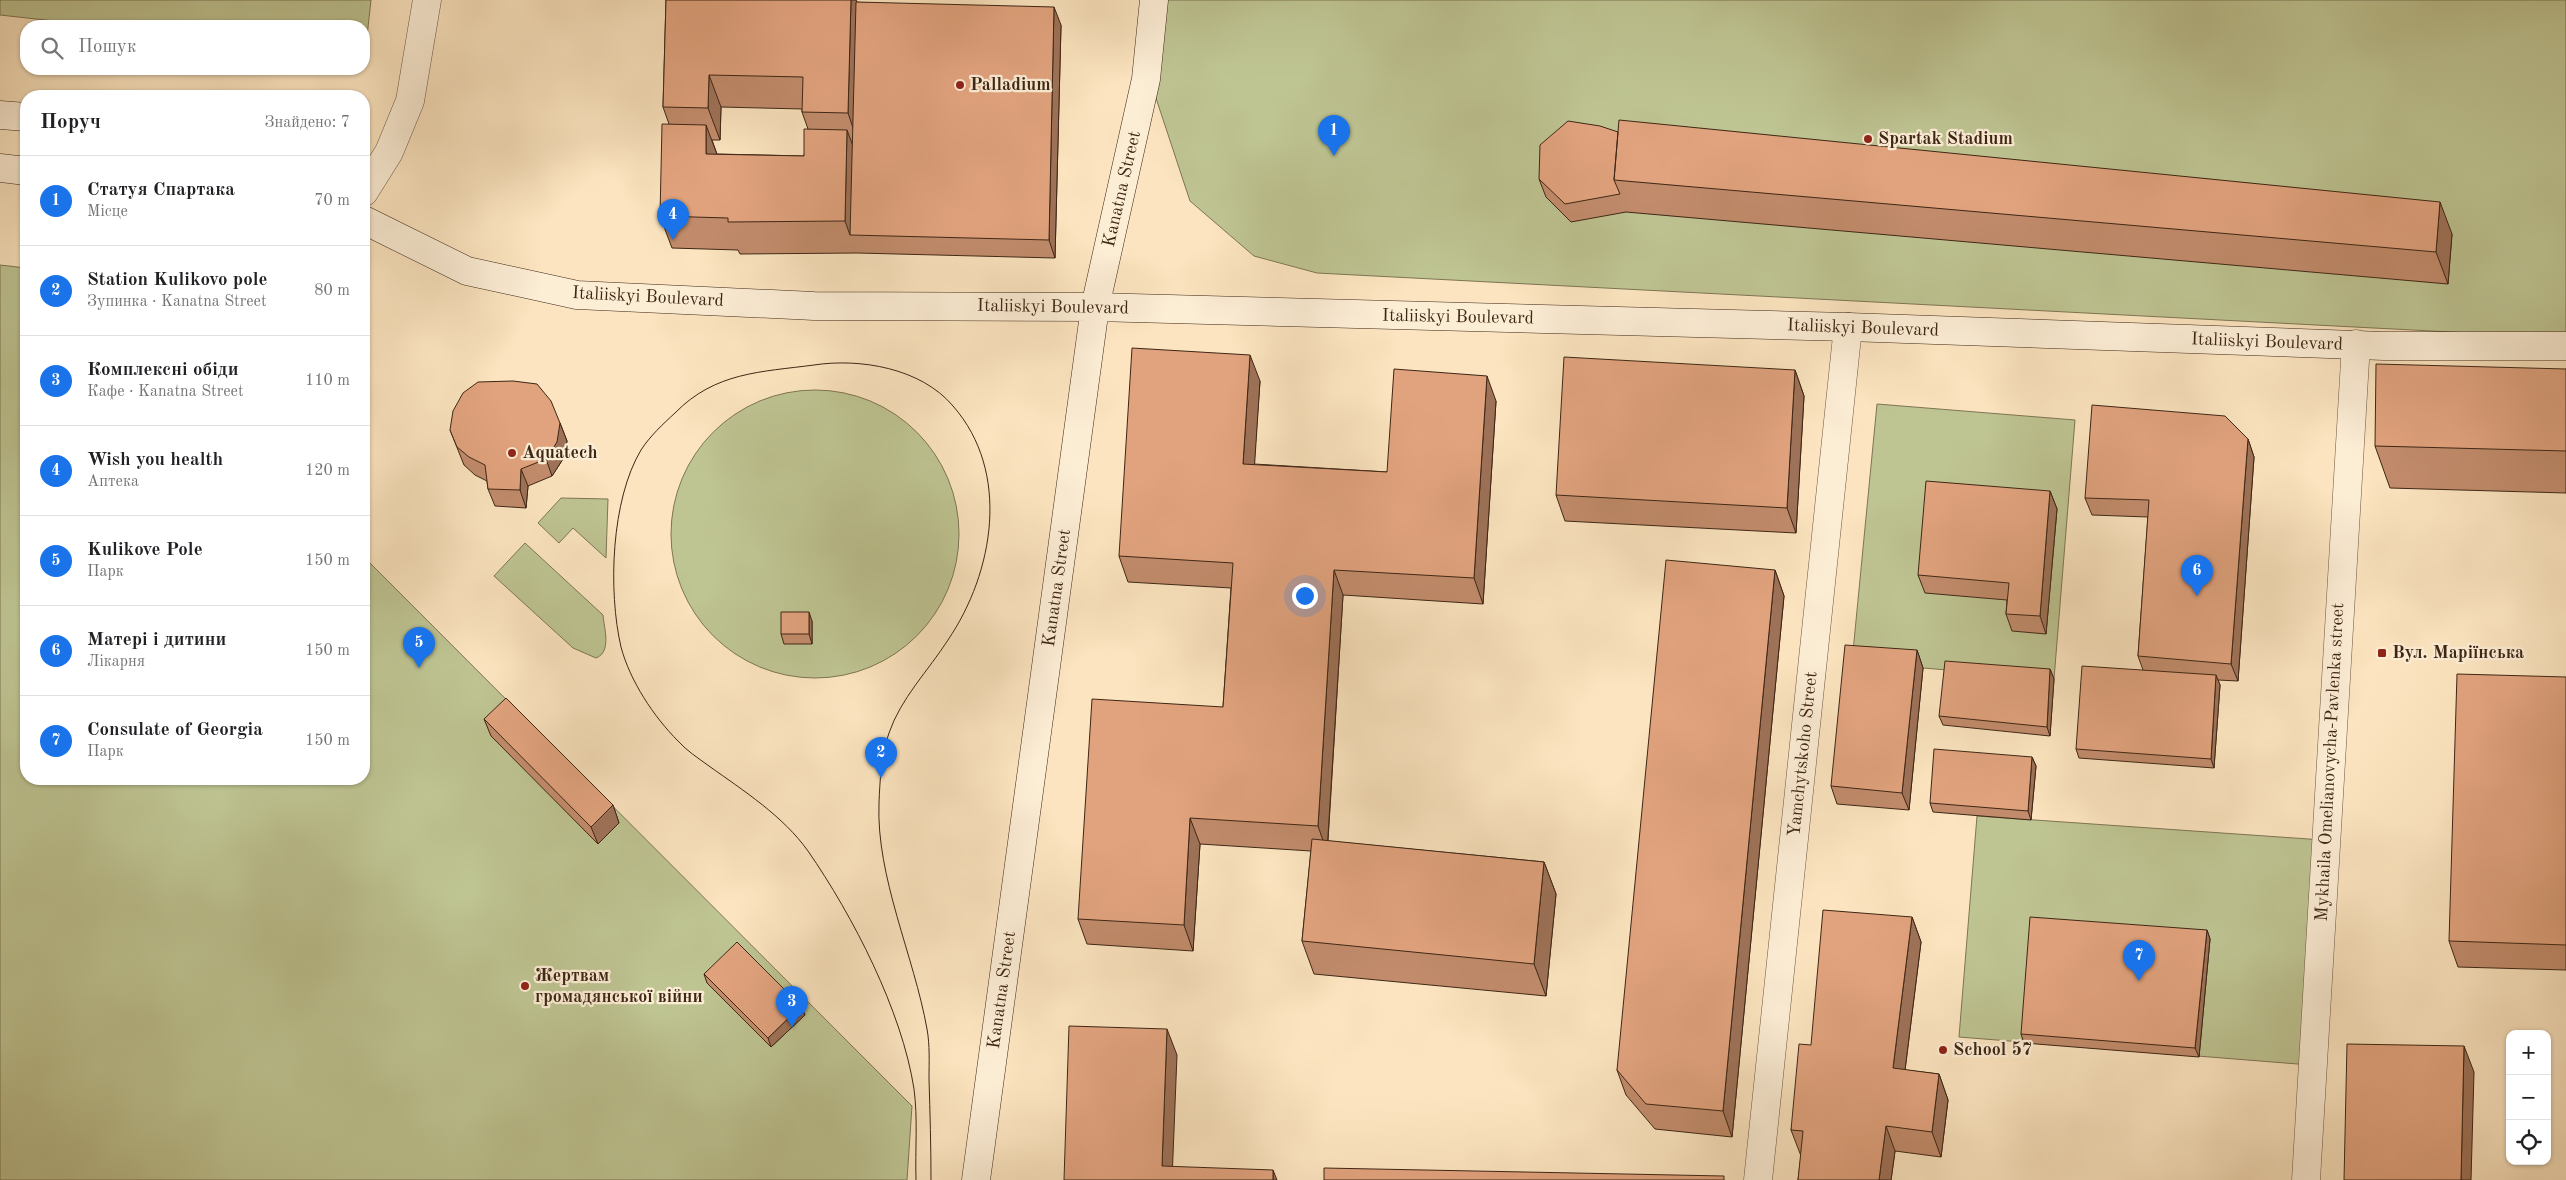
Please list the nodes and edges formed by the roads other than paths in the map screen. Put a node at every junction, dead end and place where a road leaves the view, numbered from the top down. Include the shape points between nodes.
1 (428, 0) edge
2 (1154, 0) edge
3 (0, 114) edge
4 (20, 116) edge
5 (0, 168) edge
6 (20, 170) edge
7 (370, 182) edge
8 (370, 223) edge
9 (1095, 307) junction
10 (1848, 327) junction
11 (2356, 344) junction
12 (2566, 346) edge
13 (976, 1180) edge
14 (1758, 1180) edge
15 (2306, 1180) edge

1 - 7 main road via 410,100 389,152
2 - 9 main road, Kanatna Street via 1146,79
3 - 4 main road
5 - 6 main road
8 - 9 main road, Italiiskyi Boulevard via 467,271 576,295 814,306
9 - 10 main road, Italiiskyi Boulevard
9 - 13 main road, Kanatna Street
10 - 11 main road, Italiiskyi Boulevard
10 - 14 main road, Yamchytskoho Street
11 - 12 main road, Italiiskyi Boulevard
11 - 15 main road, Mykhaila Omelianovycha-Pavlenka street

